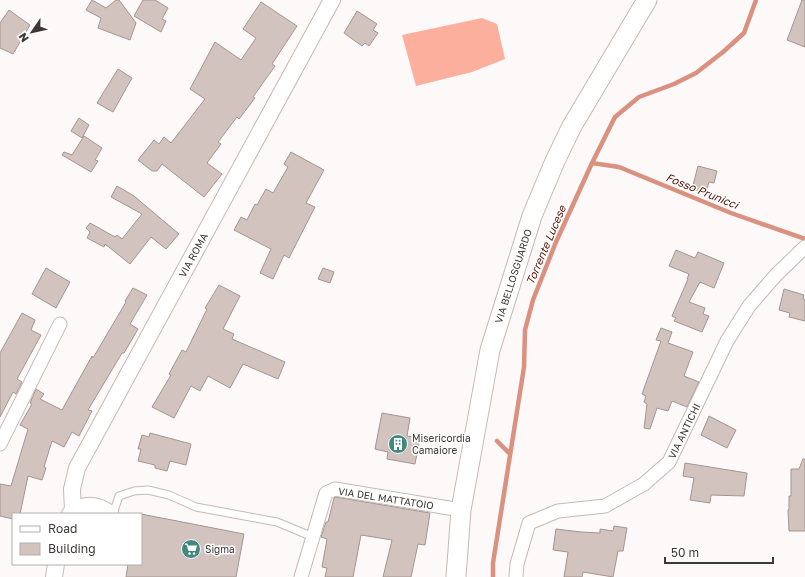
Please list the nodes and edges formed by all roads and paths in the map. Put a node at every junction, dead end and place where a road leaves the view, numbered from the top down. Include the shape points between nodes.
1 (332, 0) edge
2 (647, 0) edge
3 (805, 247) edge
4 (60, 324) dead end
5 (0, 444) edge
6 (77, 510) edge
7 (461, 510) junction
8 (109, 513) edge
9 (113, 513) edge
10 (313, 537) junction
11 (56, 565) edge
12 (54, 577) edge
13 (301, 577) edge
14 (456, 577) edge
15 (516, 577) edge

1 - 6 street, VIA ROMA via 77,468 72,489
2 - 7 main road, VIA BELLOSGUARDO via 572,126 532,216 490,350
3 - 15 street, VIA ANTICHI via 749,306 727,341 669,462 644,484 605,506 558,511 529,523 517,564
4 - 5 street
6 - 8 street via 97,506
7 - 10 street, VIA DEL MATTATOIO via 335,489 326,493
7 - 14 main road, VIA BELLOSGUARDO
9 - 10 lane via 119,496 148,490 169,495 196,507 277,522
10 - 13 street, VIA DEL MATTATOIO
11 - 12 street

